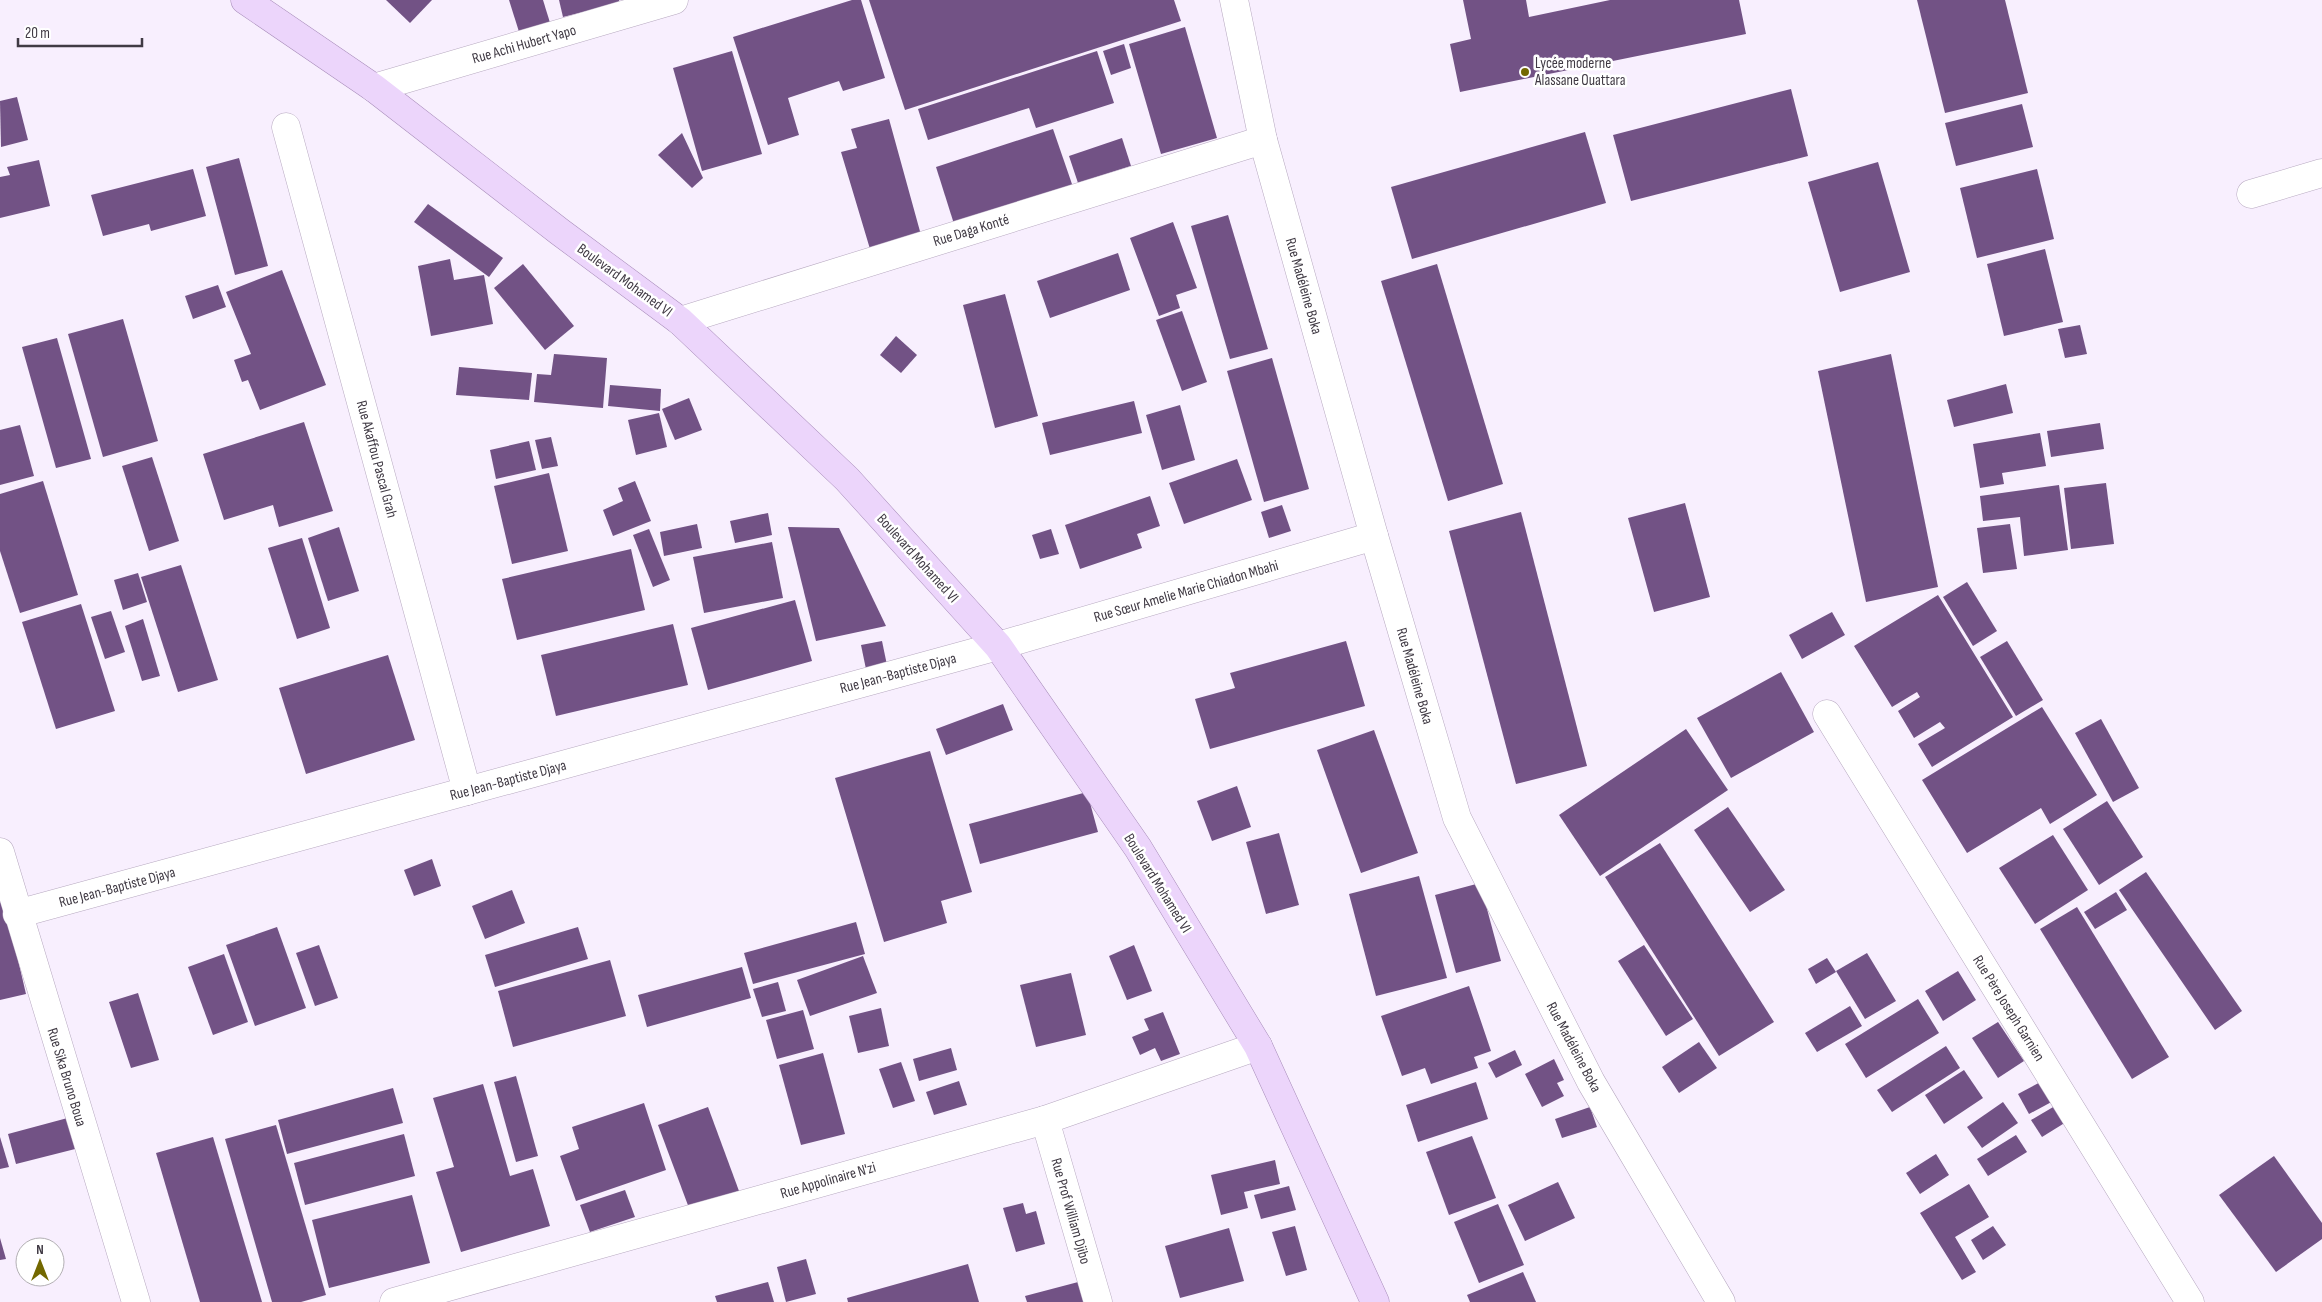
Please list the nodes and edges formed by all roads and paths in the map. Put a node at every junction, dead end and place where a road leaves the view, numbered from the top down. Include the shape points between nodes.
1 (245, 0) edge
2 (674, 0) edge
3 (1234, 0) edge
4 (374, 88) junction
5 (286, 127) dead end
6 (1263, 140) junction
7 (2322, 173) edge
8 (2251, 194) dead end
9 (680, 320) junction
10 (1374, 536) junction
11 (998, 646) junction
12 (1827, 714) dead end
13 (467, 791) junction
14 (0, 852) edge
15 (17, 914) junction
16 (1258, 1046) junction
17 (1044, 1120) junction
18 (136, 1302) edge
19 (394, 1302) edge
20 (1098, 1302) edge
21 (1375, 1302) edge
22 (1721, 1302) edge
23 (2190, 1302) edge

1 - 4 main road, Boulevard Mohamed VI
2 - 4 street, Rue Achi Hubert Yapo
3 - 6 street, Rue Madéleine Boka
4 - 9 main road, Boulevard Mohamed VI
5 - 13 street, Rue Akaffou Pascal Grah
6 - 9 street, Rue Daga Konté
6 - 10 street, Rue Madéleine Boka
7 - 8 street
9 - 11 main road, Boulevard Mohamed VI via 847,479
10 - 11 street, Rue Sœur Amelie Marie Chiadon Mbahi
10 - 22 street, Rue Madéleine Boka via 1457,818 1591,1082
11 - 13 street, Rue Jean-Baptiste Djaya
11 - 16 main road, Boulevard Mohamed VI via 1138,848
12 - 23 street, Rue Père Joseph Garnien
13 - 15 street, Rue Jean-Baptiste Djaya
14 - 15 street, Rue Sika Bruno Boua
15 - 18 street, Rue Sika Bruno Boua
16 - 17 street, Rue Appolinaire N'zi
16 - 21 main road, Boulevard Mohamed VI
17 - 19 street, Rue Appolinaire N'zi
17 - 20 street, Rue Prof William Djibo

